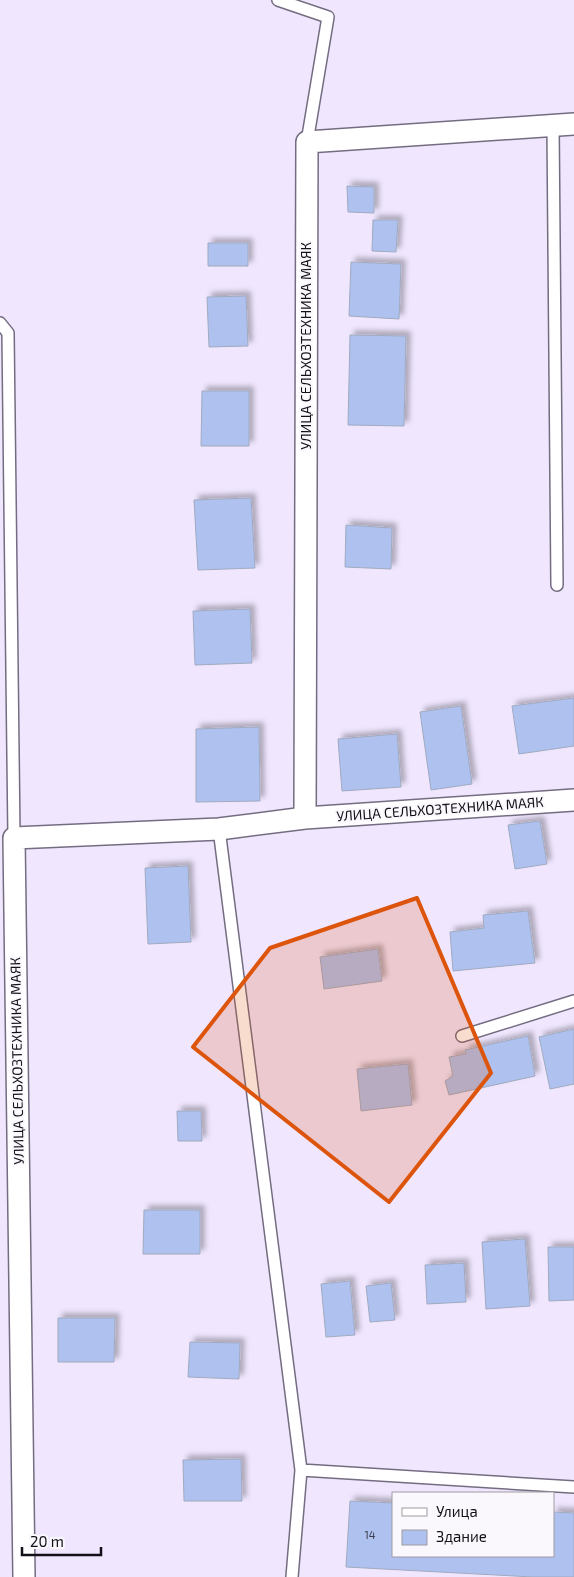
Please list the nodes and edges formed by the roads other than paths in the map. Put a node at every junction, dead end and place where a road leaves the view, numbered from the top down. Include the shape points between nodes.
1 (278, 0) edge
2 (574, 124) edge
3 (553, 125) junction
4 (307, 142) junction
5 (0, 323) edge
6 (557, 585) dead end
7 (574, 800) edge
8 (305, 818) junction
9 (220, 829) junction
10 (14, 838) junction
11 (574, 1000) edge
12 (462, 1036) dead end
13 (301, 1470) junction
14 (574, 1487) edge
15 (24, 1577) edge
16 (292, 1577) edge

1 - 4 lane via 328,17
2 - 3 street
3 - 4 street
3 - 6 lane
4 - 8 street, УЛИЦА СЕЛЬХОЗТЕХНИКА МАЯК
5 - 10 lane via 8,334
7 - 8 street, УЛИЦА СЕЛЬХОЗТЕХНИКА МАЯК
8 - 9 street, УЛИЦА СЕЛЬХОЗТЕХНИКА МАЯК
9 - 10 street, УЛИЦА СЕЛЬХОЗТЕХНИКА МАЯК
9 - 13 lane
10 - 15 street, УЛИЦА СЕЛЬХОЗТЕХНИКА МАЯК
11 - 12 lane
13 - 14 lane
13 - 16 lane

